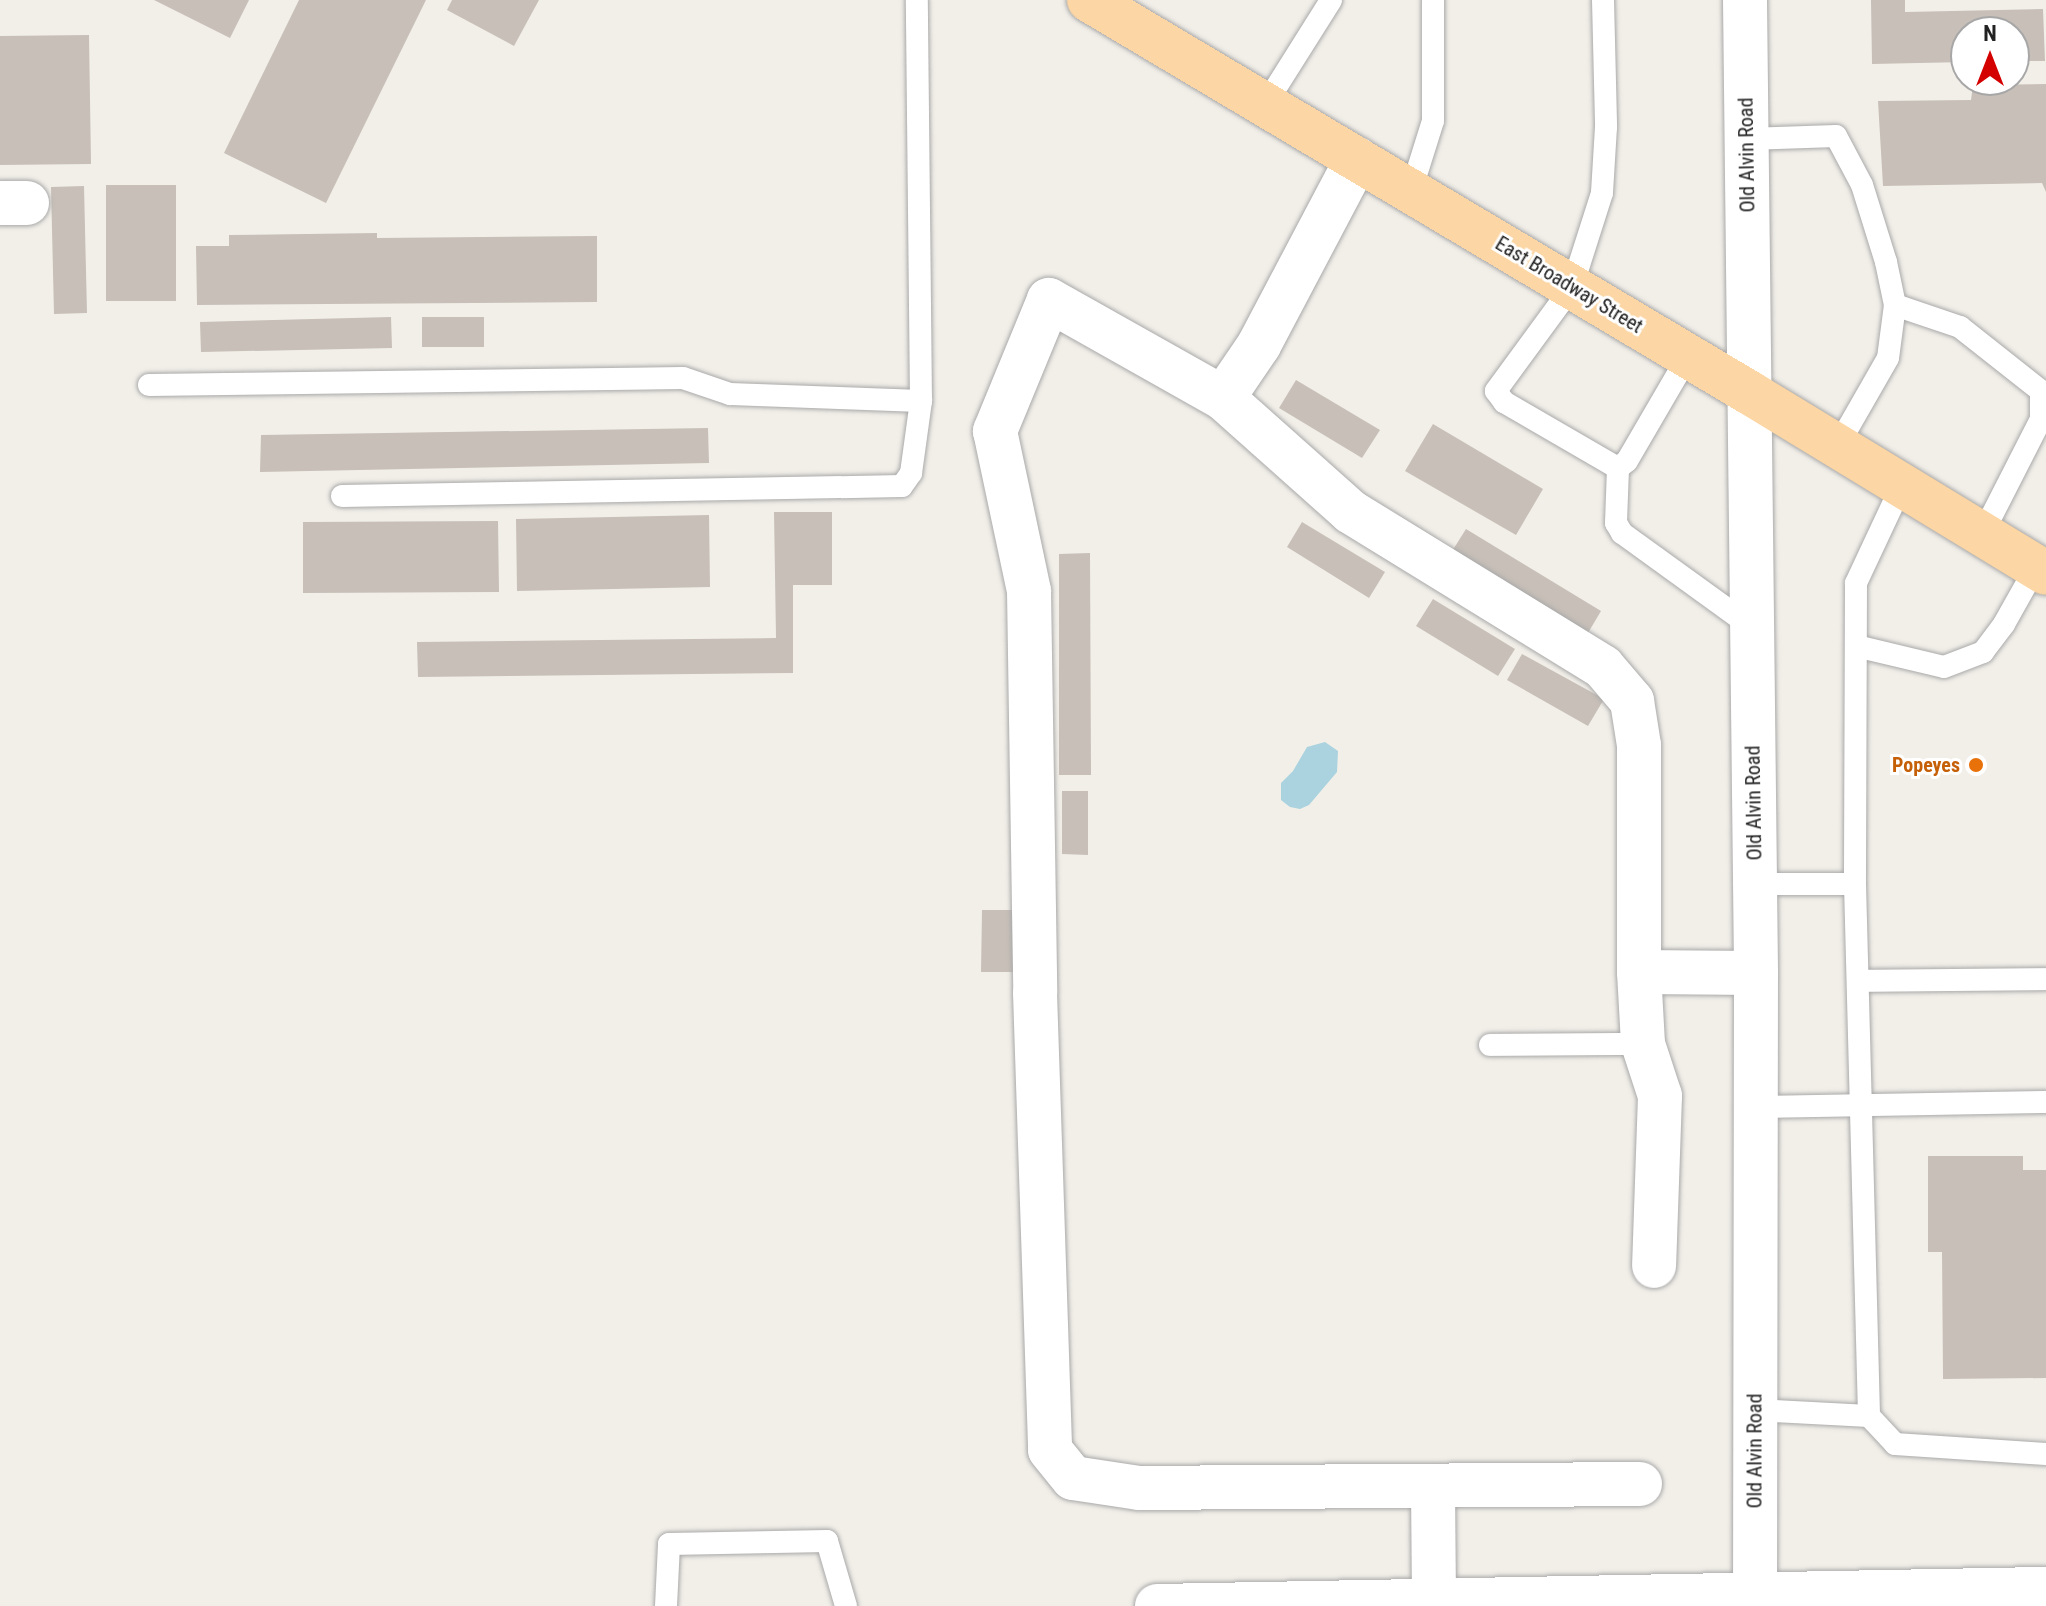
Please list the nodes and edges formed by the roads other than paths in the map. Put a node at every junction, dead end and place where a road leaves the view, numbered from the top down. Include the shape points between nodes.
1 (917, 0) edge
2 (1331, 0) edge
3 (1433, 0) edge
4 (1603, 0) edge
5 (1745, 0) edge
6 (1113, 6) edge
7 (1265, 105) junction
8 (1747, 139) junction
9 (1357, 159) junction
10 (1411, 191) junction
11 (1572, 287) junction
12 (1895, 305) junction
13 (1688, 356) junction
14 (149, 385) dead end
15 (1750, 393) junction
16 (1223, 398) junction
17 (921, 401) junction
18 (1837, 447) junction
19 (1618, 468) junction
20 (1901, 487) junction
21 (342, 496) dead end
22 (1982, 535) junction
23 (2041, 570) edge
24 (1752, 627) junction
25 (1856, 646) junction
26 (1755, 884) junction
27 (1855, 884) junction
28 (1639, 972) junction
29 (1756, 973) junction
30 (2046, 979) edge
31 (1858, 981) junction
32 (1643, 1044) junction
33 (1490, 1045) dead end
34 (2046, 1102) edge
35 (1860, 1105) junction
36 (1756, 1107) junction
37 (1654, 1266) dead end
38 (1755, 1410) junction
39 (1869, 1416) junction
40 (2046, 1454) edge
41 (1640, 1484) dead end
42 (1433, 1486) junction
43 (2024, 1595) edge
44 (1754, 1600) edge
45 (1434, 1601) junction
46 (1657, 1601) edge
47 (666, 1606) edge
48 (846, 1606) edge
49 (1157, 1606) edge

1 - 17 lane
2 - 7 lane
3 - 10 lane via 1433,121
4 - 11 lane via 1602,193
5 - 8 street, Old Alvin Road
6 - 7 main road, East Broadway Street
7 - 9 main road, East Broadway Street
8 - 12 lane via 1836,136 1862,185
8 - 15 street, Old Alvin Road
9 - 10 main road, East Broadway Street
9 - 16 street via 1259,345
10 - 11 main road, East Broadway Street
11 - 13 main road, East Broadway Street
11 - 19 lane via 1496,391 1504,402
12 - 18 lane via 1888,358
12 - 22 lane via 1960,327 2041,391 2041,419
13 - 15 main road, East Broadway Street
13 - 19 lane
14 - 17 lane via 683,378 730,394
15 - 18 main road, East Broadway Street
15 - 24 street, Old Alvin Road
16 - 28 street via 1351,512 1603,667 1632,701 1639,745
16 - 42 street via 1049,300 995,431 1029,591 1050,1450 1073,1478 1139,1488
17 - 21 lane via 911,473 902,486
18 - 20 main road, East Broadway Street
19 - 24 lane via 1616,523 1622,533
20 - 22 main road, East Broadway Street
20 - 25 lane via 1856,583
22 - 23 main road, East Broadway Street
23 - 25 lane via 1983,652 1944,667
24 - 26 street, Old Alvin Road
25 - 27 lane
26 - 27 lane
26 - 29 street, Old Alvin Road
27 - 31 lane
28 - 29 street
28 - 32 street
29 - 36 street, Old Alvin Road
30 - 31 lane
31 - 35 lane
32 - 33 lane
32 - 37 street via 1660,1096
34 - 35 lane
35 - 36 lane
35 - 39 lane
36 - 38 street, Old Alvin Road
38 - 39 lane
38 - 44 street, Old Alvin Road
39 - 40 lane via 1895,1444
41 - 42 street
42 - 45 street
43 - 44 street
44 - 46 street
45 - 46 street
45 - 49 street
47 - 48 lane via 669,1544 827,1541

